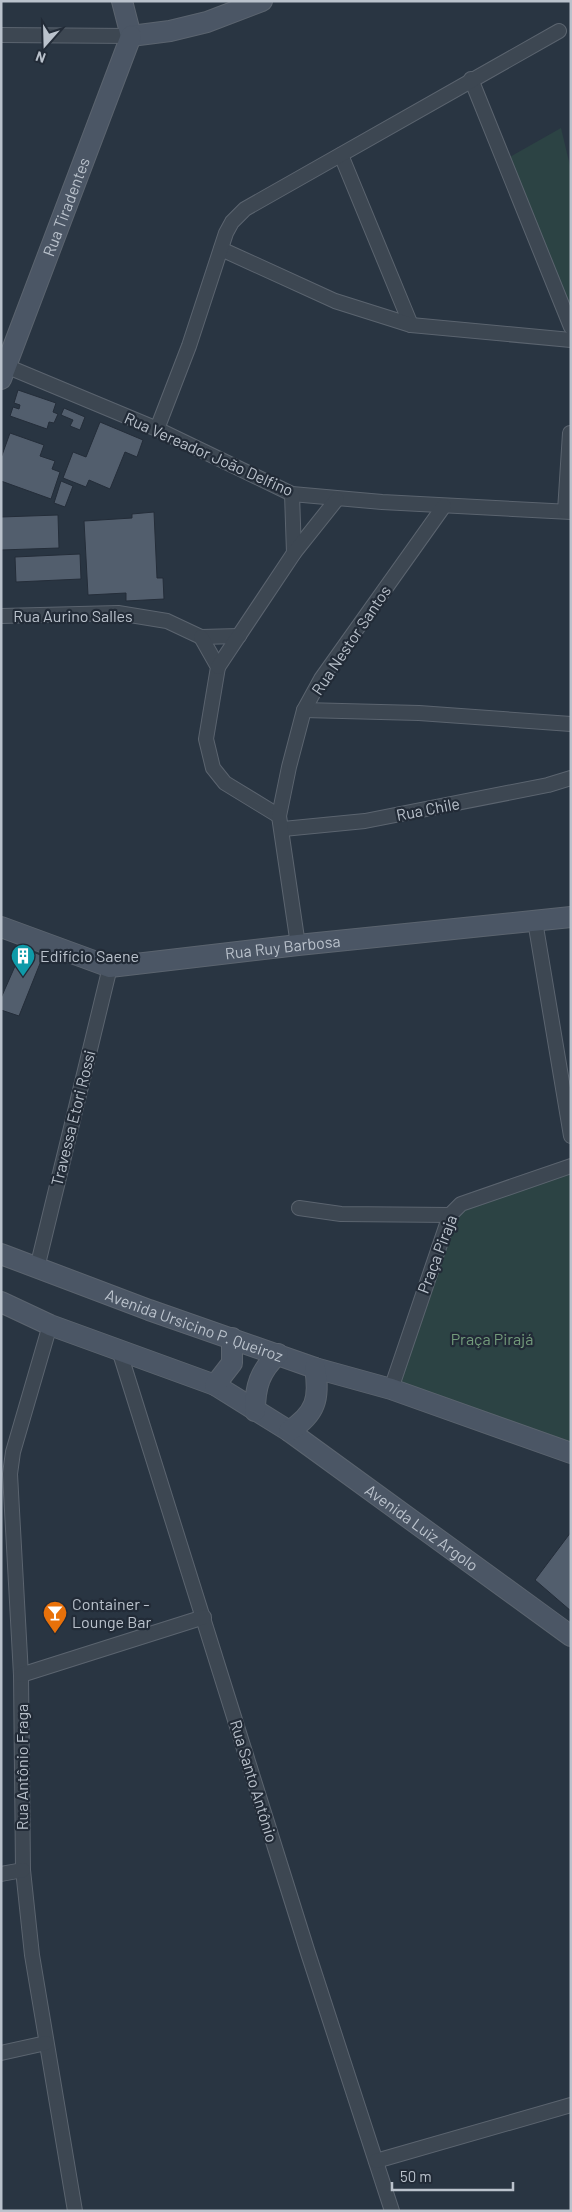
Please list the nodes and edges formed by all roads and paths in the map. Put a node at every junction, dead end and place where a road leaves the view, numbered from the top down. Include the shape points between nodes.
1 (122, 1) edge
2 (262, 1) edge
3 (558, 31) dead end
4 (1, 35) edge
5 (131, 36) junction
6 (471, 79) junction
7 (340, 155) junction
8 (221, 249) junction
9 (411, 325) junction
10 (571, 327) edge
11 (571, 340) edge
12 (4, 373) edge
13 (158, 429) junction
14 (570, 433) edge
15 (292, 494) junction
16 (337, 499) junction
17 (444, 506) junction
18 (568, 512) edge
19 (294, 553) junction
20 (1, 616) edge
21 (201, 636) junction
22 (239, 636) junction
23 (218, 667) junction
24 (304, 710) junction
25 (571, 724) edge
26 (571, 778) edge
27 (281, 822) junction
28 (571, 917) edge
29 (534, 921) junction
30 (1, 927) edge
31 (298, 945) junction
32 (110, 967) junction
33 (571, 1136) edge
34 (571, 1166) edge
35 (299, 1208) dead end
36 (450, 1216) junction
37 (1, 1254) edge
38 (37, 1268) junction
39 (1, 1302) edge
40 (50, 1325) junction
41 (232, 1338) junction
42 (119, 1350) junction
43 (278, 1354) junction
44 (315, 1368) junction
45 (215, 1385) junction
46 (391, 1389) junction
47 (255, 1411) junction
48 (281, 1426) junction
49 (571, 1453) edge
50 (204, 1617) junction
51 (571, 1636) edge
52 (21, 1675) junction
53 (23, 1870) junction
54 (1, 1874) edge
55 (46, 2044) junction
56 (1, 2053) edge
57 (571, 2105) edge
58 (376, 2161) junction
59 (75, 2211) edge
60 (392, 2211) edge

1 - 5 main road
2 - 5 main road via 207,22
3 - 6 street
4 - 5 street
5 - 12 main road, Rua Tiradentes
6 - 7 street
6 - 10 street
7 - 8 street via 245,209 232,222
7 - 9 street
8 - 9 street via 335,302
8 - 13 street
9 - 11 street
12 - 13 street, Rua Vereador João Delfino
13 - 15 street, Rua Vereador João Delfino
14 - 18 street
15 - 16 street, Rua Vereador João Delfino
15 - 19 street
16 - 17 street, Rua Vereador João Delfino
16 - 19 street
17 - 18 street, Rua Vereador João Delfino
17 - 24 street, Rua Nestor Santos via 321,679
19 - 22 street
20 - 21 street, Rua Aurino Salles via 118,613 167,621
21 - 22 street, Rua Aurino Salles
21 - 23 street
22 - 23 street
23 - 27 street via 206,739 213,768 225,783
24 - 25 street via 418,713
24 - 27 street, Rua Nestor Santos via 289,767
26 - 27 street, Rua Chile via 365,821
27 - 31 street, Rua Nestor Santos
28 - 29 main road, Rua Ruy Barbosa
29 - 31 main road, Rua Ruy Barbosa
29 - 33 street
30 - 32 main road, Rua Ruy Barbosa
31 - 32 main road, Rua Ruy Barbosa
32 - 38 street, Travessa Etori Rossi
34 - 36 street, Praça Piraja via 461,1204
35 - 36 street via 341,1214
36 - 46 street, Praça Piraja
37 - 38 main road, Avenida Ursicino P. Queiroz
38 - 41 main road, Avenida Ursicino P. Queiroz
39 - 40 main road
40 - 42 main road
40 - 52 street, Rua Antônio Fraga via 13,1452 10,1474
41 - 43 main road, Avenida Ursicino P. Queiroz
41 - 45 main road via 232,1363
42 - 45 main road
42 - 50 street, Rua Santo Antônio
43 - 44 main road, Avenida Ursicino P. Queiroz
43 - 47 main road via 258,1379
44 - 46 main road, Avenida Ursicino P. Queiroz
44 - 48 main road via 318,1385 314,1406 302,1423
45 - 47 main road
46 - 49 main road, Avenida Ursicino P. Queiroz
47 - 48 main road
48 - 51 main road, Avenida Luiz Argolo
50 - 52 street
50 - 58 street, Rua Santo Antônio
52 - 53 street, Rua Antônio Fraga
53 - 54 street
53 - 55 street, Rua Antônio Fraga
55 - 56 street
55 - 59 street, Rua Antônio Fraga
57 - 58 street
58 - 60 street, Rua Santo Antônio

